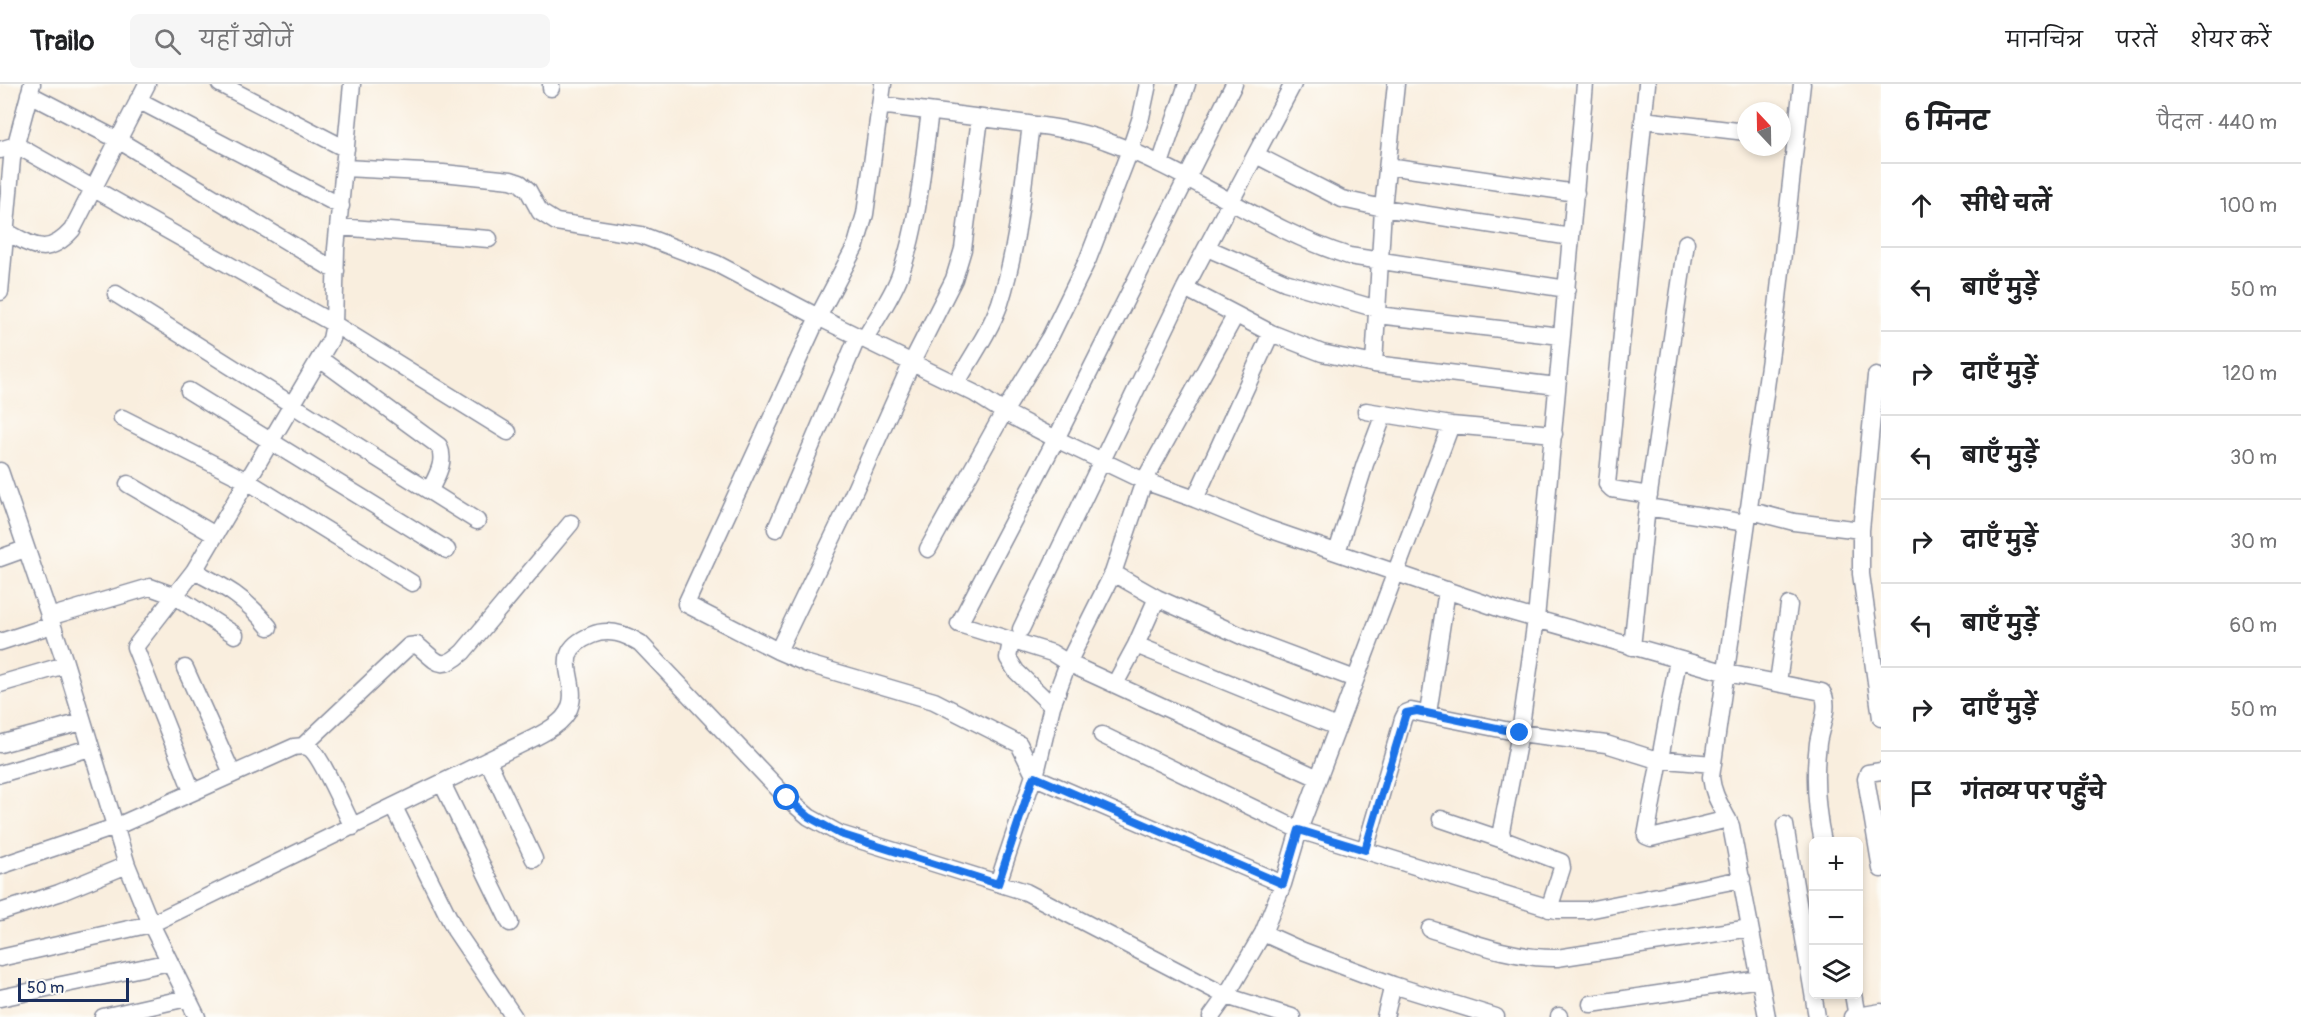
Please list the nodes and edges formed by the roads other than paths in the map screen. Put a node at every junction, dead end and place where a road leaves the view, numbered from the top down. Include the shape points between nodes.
1 (147, 84) edge
2 (220, 84) edge
3 (352, 84) edge
4 (883, 84) edge
5 (1148, 84) edge
6 (1187, 84) edge
7 (1234, 84) edge
8 (1293, 84) edge
9 (1396, 84) edge
10 (1585, 84) edge
11 (1647, 84) edge
12 (1802, 84) edge
13 (30, 89) edge
14 (138, 100) junction
15 (880, 105) junction
16 (930, 112) junction
17 (980, 118) junction
18 (1643, 120) junction
19 (1032, 125) junction
20 (1791, 129) edge
21 (1737, 131) edge
22 (118, 140) junction
23 (8, 147) edge
24 (346, 149) junction
25 (1131, 150) junction
26 (1256, 155) junction
27 (1788, 156) edge
28 (1160, 164) junction
29 (1388, 166) junction
30 (344, 168) junction
31 (1187, 178) junction
32 (93, 189) junction
33 (1576, 193) junction
34 (1232, 202) junction
35 (341, 206) junction
36 (1383, 208) junction
37 (339, 227) junction
38 (5, 231) junction
39 (1571, 237) junction
40 (489, 239) dead end
41 (1686, 243) dead end
42 (1207, 248) junction
43 (1380, 262) junction
44 (336, 271) junction
45 (1185, 288) junction
46 (1567, 289) junction
47 (0, 292) edge
48 (116, 294) dead end
49 (1377, 312) junction
50 (1234, 316) junction
51 (818, 317) junction
52 (334, 324) junction
53 (1271, 333) junction
54 (1561, 336) junction
55 (861, 338) junction
56 (320, 359) junction
57 (912, 362) junction
58 (1374, 364) junction
59 (1876, 376) dead end
60 (956, 384) junction
61 (1557, 386) junction
62 (189, 391) dead end
63 (293, 404) junction
64 (1366, 411) dead end
65 (1004, 412) junction
66 (1384, 414) junction
67 (122, 418) dead end
68 (1876, 420) edge
69 (1451, 425) junction
70 (508, 432) dead end
71 (1554, 434) junction
72 (1056, 439) junction
73 (270, 440) junction
74 (1103, 460) junction
75 (0, 471) edge
76 (247, 481) junction
77 (1144, 481) junction
78 (128, 484) dead end
79 (430, 490) junction
80 (1196, 499) junction
81 (1648, 501) junction
82 (6, 509) edge
83 (1747, 516) junction
84 (477, 521) dead end
85 (571, 523) dead end
86 (776, 529) dead end
87 (1861, 530) junction
88 (214, 535) junction
89 (26, 549) junction
90 (928, 549) dead end
91 (447, 550) dead end
92 (1337, 552) junction
93 (0, 558) edge
94 (194, 571) junction
95 (1394, 572) junction
96 (1113, 573) junction
97 (412, 583) dead end
98 (1447, 590) junction
99 (175, 597) junction
100 (1157, 598) junction
101 (1789, 605) dead end
102 (1536, 619) junction
103 (50, 621) junction
104 (269, 627) dead end
105 (235, 635) dead end
106 (1016, 635) junction
107 (0, 642) edge
108 (1136, 645) junction
109 (1632, 647) junction
110 (778, 651) junction
111 (1678, 660) junction
112 (1068, 663) junction
113 (65, 664) junction
114 (185, 668) dead end
115 (1726, 674) junction
116 (1355, 679) junction
117 (1778, 682) junction
118 (0, 684) edge
119 (1115, 684) junction
120 (1052, 706) junction
121 (1428, 713) junction
122 (1881, 718) edge
123 (82, 722) junction
124 (1337, 727) junction
125 (1520, 733) junction
126 (1102, 735) dead end
127 (0, 744) edge
128 (303, 746) junction
129 (90, 748) junction
130 (1659, 760) junction
131 (488, 761) junction
132 (1713, 764) junction
133 (1881, 771) edge
134 (232, 773) junction
135 (0, 774) edge
136 (1035, 777) junction
137 (1318, 778) junction
138 (442, 783) junction
139 (192, 791) junction
140 (394, 807) junction
141 (1441, 819) dead end
142 (1728, 819) junction
143 (1785, 825) dead end
144 (115, 826) junction
145 (353, 827) junction
146 (1299, 830) junction
147 (1822, 837) edge
148 (1503, 840) junction
149 (1365, 850) junction
150 (534, 859) dead end
151 (126, 864) junction
152 (0, 866) edge
153 (1881, 869) edge
154 (1742, 879) junction
155 (998, 884) junction
156 (1283, 884) junction
157 (1549, 909) junction
158 (0, 912) edge
159 (510, 923) dead end
160 (152, 924) junction
161 (1750, 928) junction
162 (1430, 929) dead end
163 (1263, 933) junction
164 (0, 958) edge
165 (170, 962) junction
166 (1760, 979) junction
167 (1393, 985) junction
168 (1226, 996) junction
169 (0, 998) edge
170 (187, 998) junction
171 (1854, 999) edge
172 (1591, 1004) dead end
173 (1881, 1012) edge
174 (103, 1017) edge
175 (197, 1017) edge
176 (514, 1017) edge
177 (1211, 1017) edge
178 (1292, 1017) edge
179 (1385, 1017) edge
180 (1496, 1017) edge
181 (1767, 1017) edge
182 (1816, 1017) edge
183 (1856, 1017) edge

1 - 14 street
2 - 24 street
3 - 24 street
4 - 15 street
5 - 25 street
6 - 28 street
7 - 31 street
8 - 26 street
9 - 29 street
10 - 33 street
11 - 18 street
12 - 20 street
13 - 22 street
13 - 23 street
14 - 22 street
14 - 35 street
15 - 16 street
15 - 51 street via 862,225 856,245
16 - 17 street
16 - 55 street via 908,253 899,278
17 - 19 street
17 - 57 street via 963,249 954,279
18 - 21 street
18 - 81 street via 1607,484 1611,489
19 - 25 street
19 - 60 street via 1010,267 999,304
22 - 32 street
22 - 44 street
23 - 32 street
23 - 38 street via 12,159
24 - 30 street
25 - 28 street
25 - 65 street via 1088,259 1050,337
26 - 34 street
26 - 36 street via 1342,199
27 - 83 street via 1776,316
28 - 31 street
29 - 33 street
29 - 36 street
30 - 35 street
30 - 51 street via 511,180 528,190 540,212 556,222 641,235 717,264
31 - 34 street
31 - 72 street
32 - 38 street via 72,230 61,242 36,247
32 - 52 street
33 - 39 street
34 - 42 street
34 - 43 street via 1324,248
35 - 37 street
36 - 39 street
36 - 43 street
37 - 40 street
37 - 44 street
38 - 47 street
39 - 46 street
41 - 81 street
42 - 45 street
42 - 49 street via 1285,282
43 - 46 street
43 - 49 street
44 - 52 street
45 - 50 street
45 - 74 street
46 - 54 street
48 - 63 street
49 - 54 street
49 - 58 street
50 - 53 street
50 - 77 street
51 - 55 street
51 - 110 street via 686,604
52 - 56 street
52 - 70 street
53 - 58 street via 1322,352
53 - 80 street
54 - 61 street
55 - 57 street
55 - 86 street
56 - 63 street
56 - 79 street via 439,446 443,462
57 - 60 street
57 - 110 street
58 - 61 street
59 - 68 street
60 - 65 street
61 - 71 street
62 - 73 street
63 - 73 street
63 - 79 street
64 - 66 street
65 - 72 street
65 - 90 street
66 - 69 street
66 - 92 street
67 - 76 street
68 - 87 street
69 - 71 street
69 - 95 street
71 - 102 street
72 - 74 street
72 - 106 street via 959,624
73 - 76 street
73 - 91 street
74 - 77 street
74 - 106 street
75 - 82 street
76 - 88 street
76 - 97 street
77 - 80 street
77 - 96 street
78 - 88 street
79 - 84 street
80 - 92 street
81 - 83 street
81 - 109 street
82 - 89 street
83 - 87 street
83 - 115 street
85 - 128 street via 453,661 439,663 417,645 409,646
87 - 122 street via 1861,574
88 - 94 street
89 - 93 street
89 - 103 street
92 - 95 street
94 - 99 street
94 - 104 street via 246,601
95 - 98 street
95 - 116 street
96 - 100 street
96 - 112 street
98 - 102 street
98 - 121 street
99 - 103 street via 150,588
99 - 105 street
99 - 139 street via 135,650
100 - 108 street
100 - 116 street via 1246,638
101 - 117 street
102 - 109 street
102 - 125 street
103 - 107 street
103 - 113 street
106 - 112 street
106 - 120 street via 1008,658
108 - 119 street
108 - 124 street
109 - 111 street
110 - 136 street via 808,664 934,701 1019,744
111 - 115 street
111 - 130 street
112 - 119 street
112 - 120 street
113 - 118 street
113 - 123 street
114 - 134 street
115 - 117 street
115 - 132 street
116 - 124 street
117 - 147 street via 1817,690 1825,696 1816,783
119 - 137 street
120 - 136 street
121 - 125 street
121 - 149 street via 1411,711 1403,719
123 - 127 street
123 - 129 street
124 - 137 street
125 - 130 street via 1606,744
125 - 148 street via 1501,831
126 - 146 street
128 - 134 street
128 - 145 street via 312,749 319,760
129 - 135 street
129 - 144 street
130 - 132 street
130 - 142 street via 1645,832 1648,838
131 - 138 street
131 - 150 street
131 - 155 street via 566,716 571,705 568,656 572,645 600,632 627,634 662,664 809,817 840,834
132 - 142 street via 1712,790
133 - 153 street via 1868,772 1866,779
134 - 139 street
136 - 155 street
136 - 156 street
137 - 146 street
138 - 140 street
138 - 159 street
139 - 144 street
140 - 145 street
140 - 176 street via 455,930
141 - 148 street
142 - 154 street
143 - 182 street
144 - 151 street
144 - 152 street
145 - 160 street
146 - 149 street
146 - 156 street
148 - 157 street via 1561,862
149 - 157 street
151 - 158 street via 59,893
151 - 160 street
154 - 157 street via 1588,909
154 - 161 street
155 - 168 street via 1026,892
156 - 163 street
160 - 164 street
160 - 165 street
161 - 162 street via 1536,959
161 - 166 street
163 - 167 street
163 - 168 street
165 - 169 street
165 - 170 street
166 - 172 street
166 - 181 street
167 - 179 street
167 - 180 street
168 - 177 street
168 - 178 street
170 - 174 street
170 - 175 street
171 - 183 street
173 - 183 street

